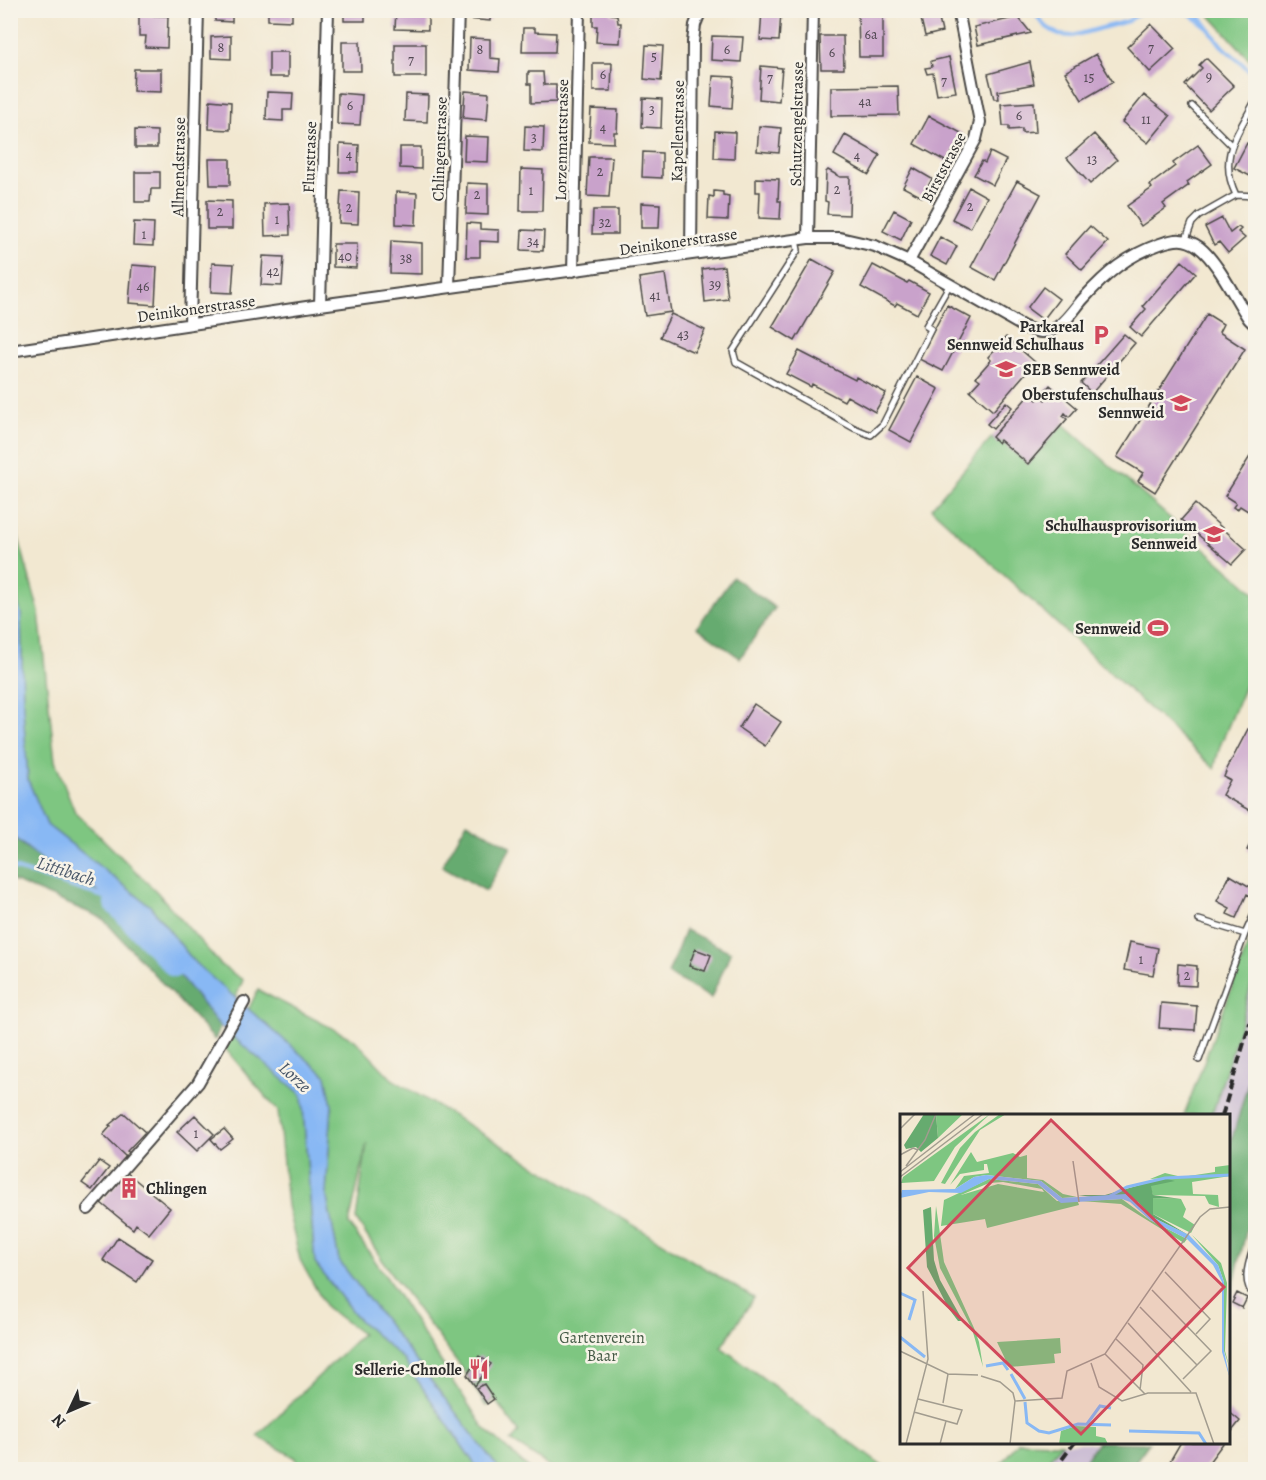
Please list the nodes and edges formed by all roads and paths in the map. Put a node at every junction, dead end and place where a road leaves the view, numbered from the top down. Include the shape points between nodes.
1 (198, 10) edge
2 (328, 10) edge
3 (458, 10) edge
4 (579, 10) edge
5 (701, 10) edge
6 (813, 10) edge
7 (958, 10) edge
8 (1256, 99) edge
9 (1192, 106) dead end
10 (1232, 146) junction
11 (1236, 195) junction
12 (1256, 196) edge
13 (802, 239) junction
14 (1186, 239) junction
15 (691, 254) junction
16 (909, 261) junction
17 (573, 271) junction
18 (950, 284) junction
19 (449, 288) junction
20 (320, 305) junction
21 (190, 324) junction
22 (1256, 326) edge
23 (10, 351) edge
24 (1256, 910) edge
25 (1199, 920) dead end
26 (1245, 934) junction
27 (244, 1002) dead end
28 (1198, 1060) dead end
29 (88, 1209) dead end
30 (1256, 1240) edge
31 (1256, 1298) edge

1 - 21 street, Allmendstrasse
2 - 20 street, Flurstrasse
3 - 19 street, Chlingenstrasse
4 - 17 street, Lorzenmattstrasse
5 - 15 street, Kapellenstrasse via 693,42
6 - 13 street, Schutzengelstrasse
7 - 16 street, Birststrasse via 979,125 976,139
8 - 10 lane
9 - 10 lane
10 - 11 lane via 1227,161
11 - 12 lane
11 - 14 lane via 1199,216
13 - 15 street, Deinikonerstrasse
13 - 16 street, Deinikonerstrasse via 840,238 875,246
13 - 18 lane via 733,351 736,362 872,435 883,424 931,328 926,326
14 - 18 street, Deinikonerstrasse via 1149,248 1123,261 1104,276 1057,328 1042,333 1024,327
14 - 22 street via 1211,260
15 - 17 street, Deinikonerstrasse
16 - 18 street, Deinikonerstrasse
17 - 19 street, Deinikonerstrasse
19 - 20 street, Deinikonerstrasse
20 - 21 street, Deinikonerstrasse
21 - 23 street, Deinikonerstrasse
24 - 26 lane
25 - 26 lane
26 - 28 lane
27 - 29 street via 198,1083
30 - 31 lane via 1246,1284

